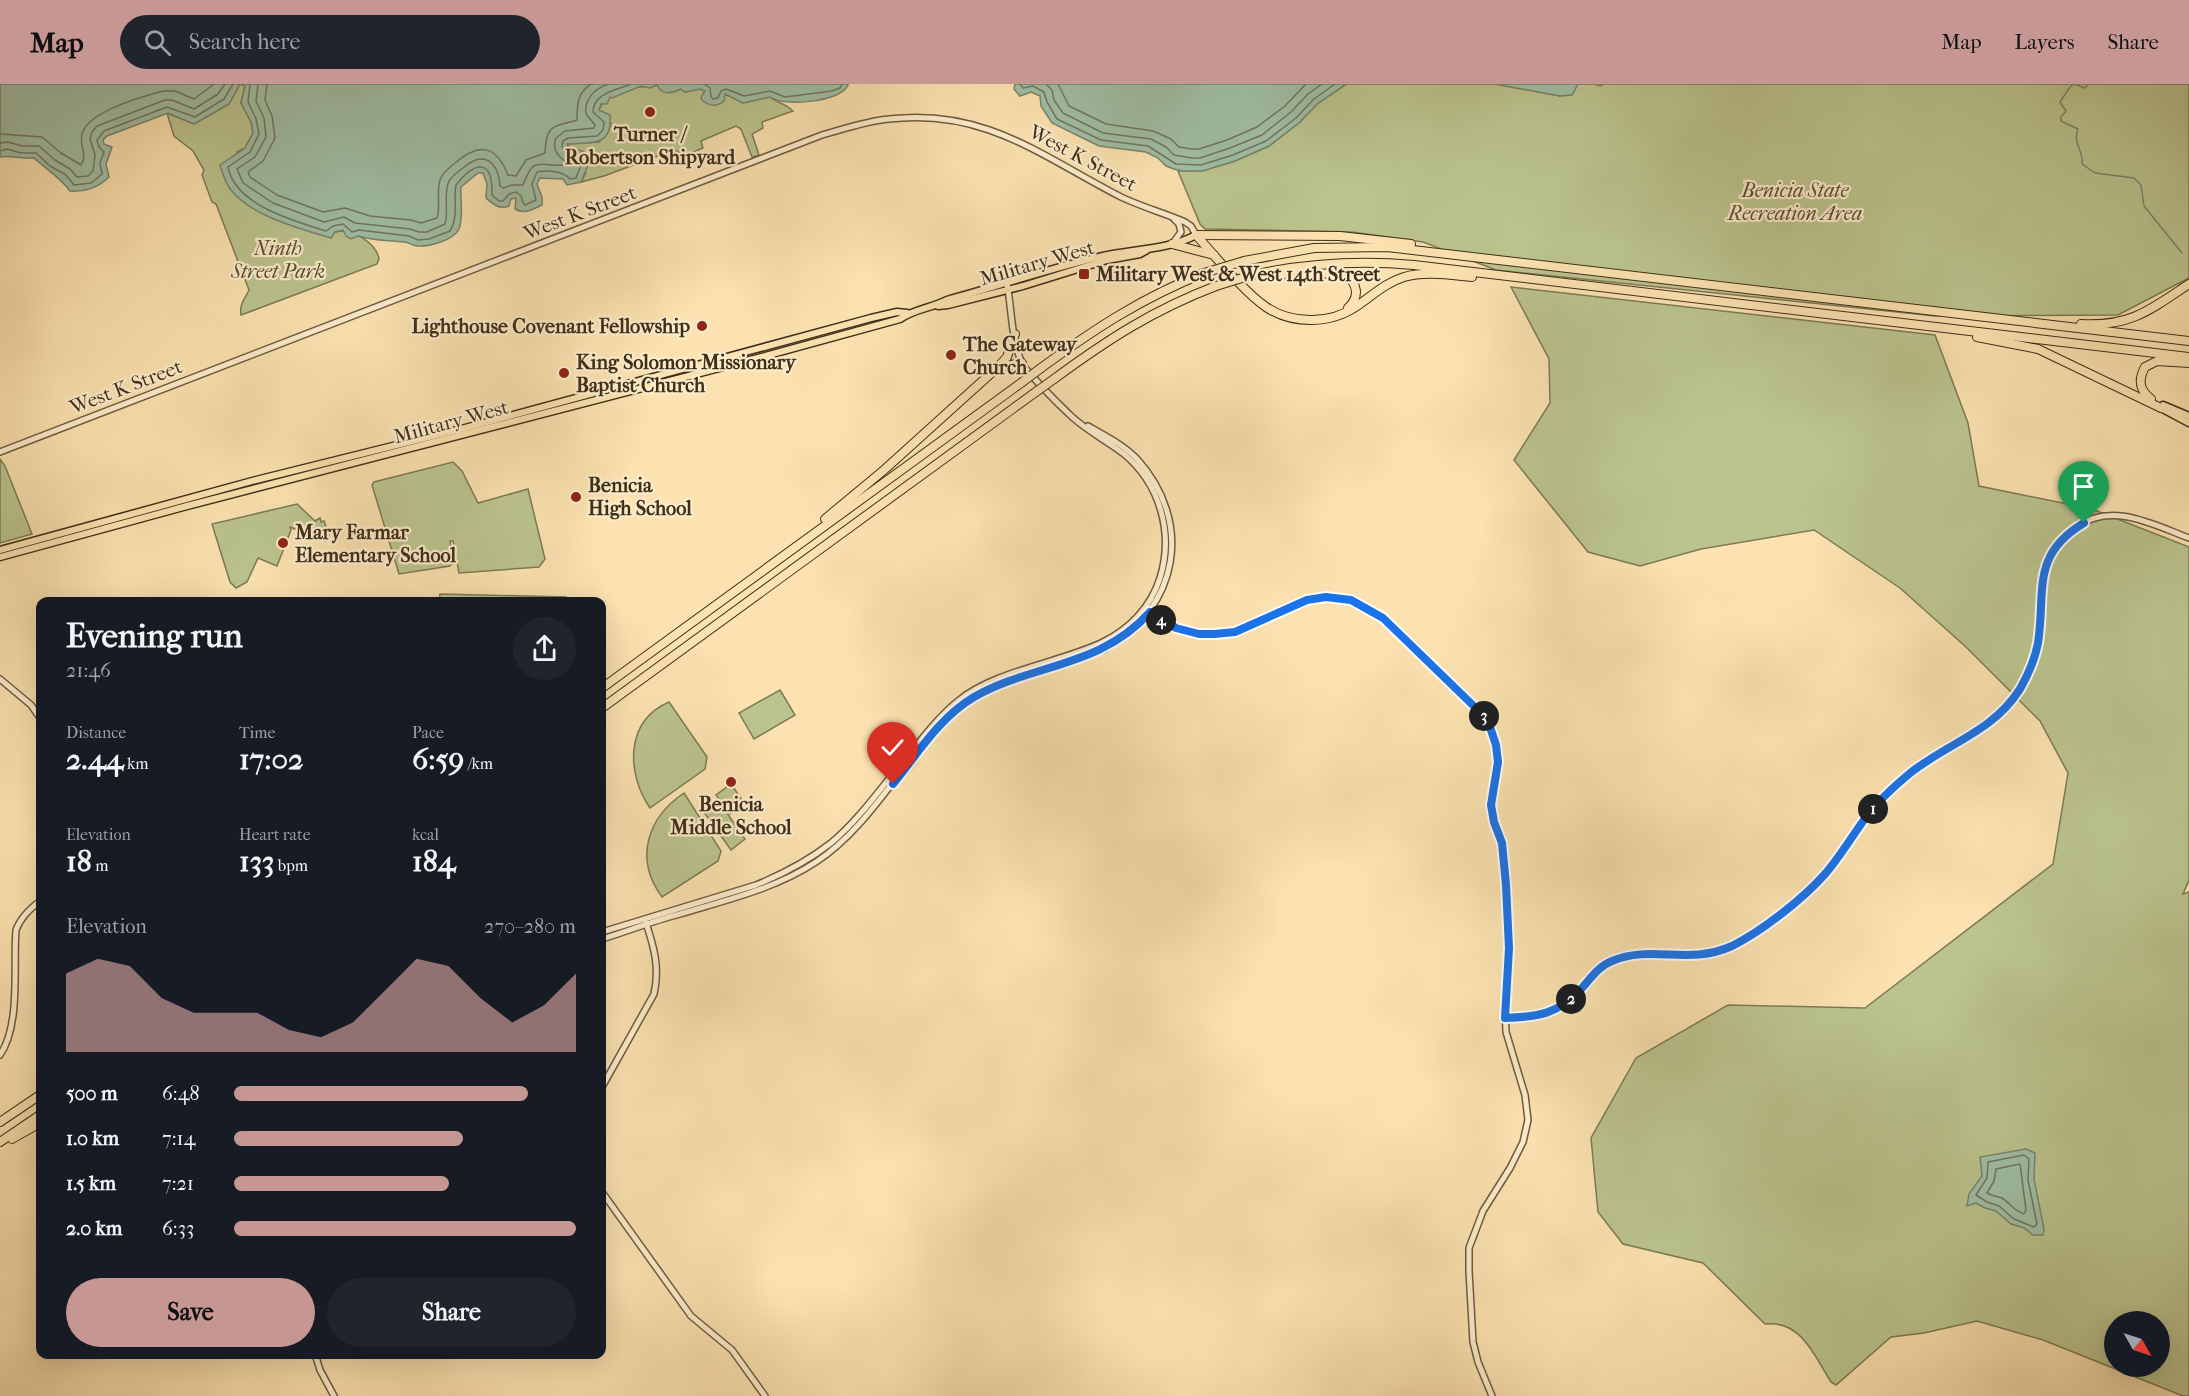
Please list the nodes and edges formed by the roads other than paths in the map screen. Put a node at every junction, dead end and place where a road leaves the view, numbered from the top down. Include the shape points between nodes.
1 (1171, 216) junction
2 (1196, 235) junction
3 (1172, 244) junction
4 (1448, 253) junction
5 (1215, 255) junction
6 (1252, 275) junction
7 (1524, 278) junction
8 (2189, 284) edge
9 (1007, 287) junction
10 (908, 313) junction
11 (1342, 313) junction
12 (1981, 316) junction
13 (1947, 329) junction
14 (1015, 334) junction
15 (2189, 341) edge
16 (2189, 357) edge
17 (1022, 363) junction
18 (2189, 363) edge
19 (998, 368) junction
20 (2162, 406) junction
21 (2189, 416) edge
22 (2189, 423) edge
23 (0, 452) edge
24 (2189, 538) edge
25 (0, 550) edge
26 (0, 557) edge
27 (781, 557) junction
28 (1147, 611) junction
29 (0, 679) edge
30 (606, 685) edge
31 (606, 705) edge
32 (36, 712) edge
33 (36, 904) edge
34 (646, 921) junction
35 (606, 931) edge
36 (606, 937) edge
37 (1505, 1018) junction
38 (0, 1055) edge
39 (606, 1080) edge
40 (36, 1098) edge
41 (36, 1118) edge
42 (0, 1122) edge
43 (36, 1125) edge
44 (0, 1143) edge
45 (606, 1198) edge
46 (317, 1359) edge
47 (334, 1396) edge
48 (765, 1396) edge
49 (1492, 1396) edge

1 - 2 street, West K Street via 1190,225
1 - 3 street via 1181,232
1 - 23 street, West K Street via 1133,203 991,129 944,118 875,121 822,135
2 - 3 main road, Military West
2 - 4 highway via 1366,237
2 - 5 highway
3 - 5 highway
3 - 9 main road, Military West
4 - 12 highway
4 - 27 highway, bridge via 1350,246 1290,251 1204,273 1165,289 1104,323
5 - 11 highway via 1251,294 1282,315 1317,320
6 - 7 highway via 1313,264 1373,262
6 - 11 highway via 1345,275 1357,291 1353,304
6 - 31 highway, bridge via 1178,301 1097,347
7 - 11 highway via 1440,274 1405,277 1390,282
7 - 13 highway
8 - 12 highway via 2147,312 2119,323
9 - 10 main road, Military West
9 - 14 street
10 - 25 main road, Military West via 872,318
10 - 26 main road, Military West via 900,319 758,358
12 - 15 highway
13 - 16 highway
13 - 20 highway via 2038,349
14 - 17 street
14 - 19 highway via 1007,357
17 - 19 highway
17 - 28 street via 1069,414 1127,450 1161,492 1170,520 1171,550 1163,586
18 - 20 highway via 2157,361 2145,367 2141,388
19 - 27 highway
20 - 21 main road
20 - 22 main road
24 - 37 street via 2133,517 2095,518 2077,527 2053,551 2044,572 2037,644 2017,693 1986,726 1896,785 1873,808 1825,874 1796,902 1745,939 1717,952 1691,957 1638,954 1611,961 1560,1007 1539,1016
27 - 30 highway
28 - 34 street via 1102,642 971,691 937,720 850,824 805,861 756,885
28 - 37 street via 1176,628 1214,634 1235,632 1307,600 1351,600 1383,618 1482,714 1491,730 1498,762 1491,805 1502,843 1506,885 1509,948
29 - 32 street
33 - 38 street via 16,930 14,1000 7,1042
34 - 35 street
34 - 36 street
34 - 39 street via 657,960 654,994
37 - 49 street via 1528,1120 1523,1142 1477,1225 1469,1248 1473,1342
40 - 42 highway
41 - 44 highway
43 - 44 highway
45 - 48 street via 691,1317 732,1350
46 - 47 street

